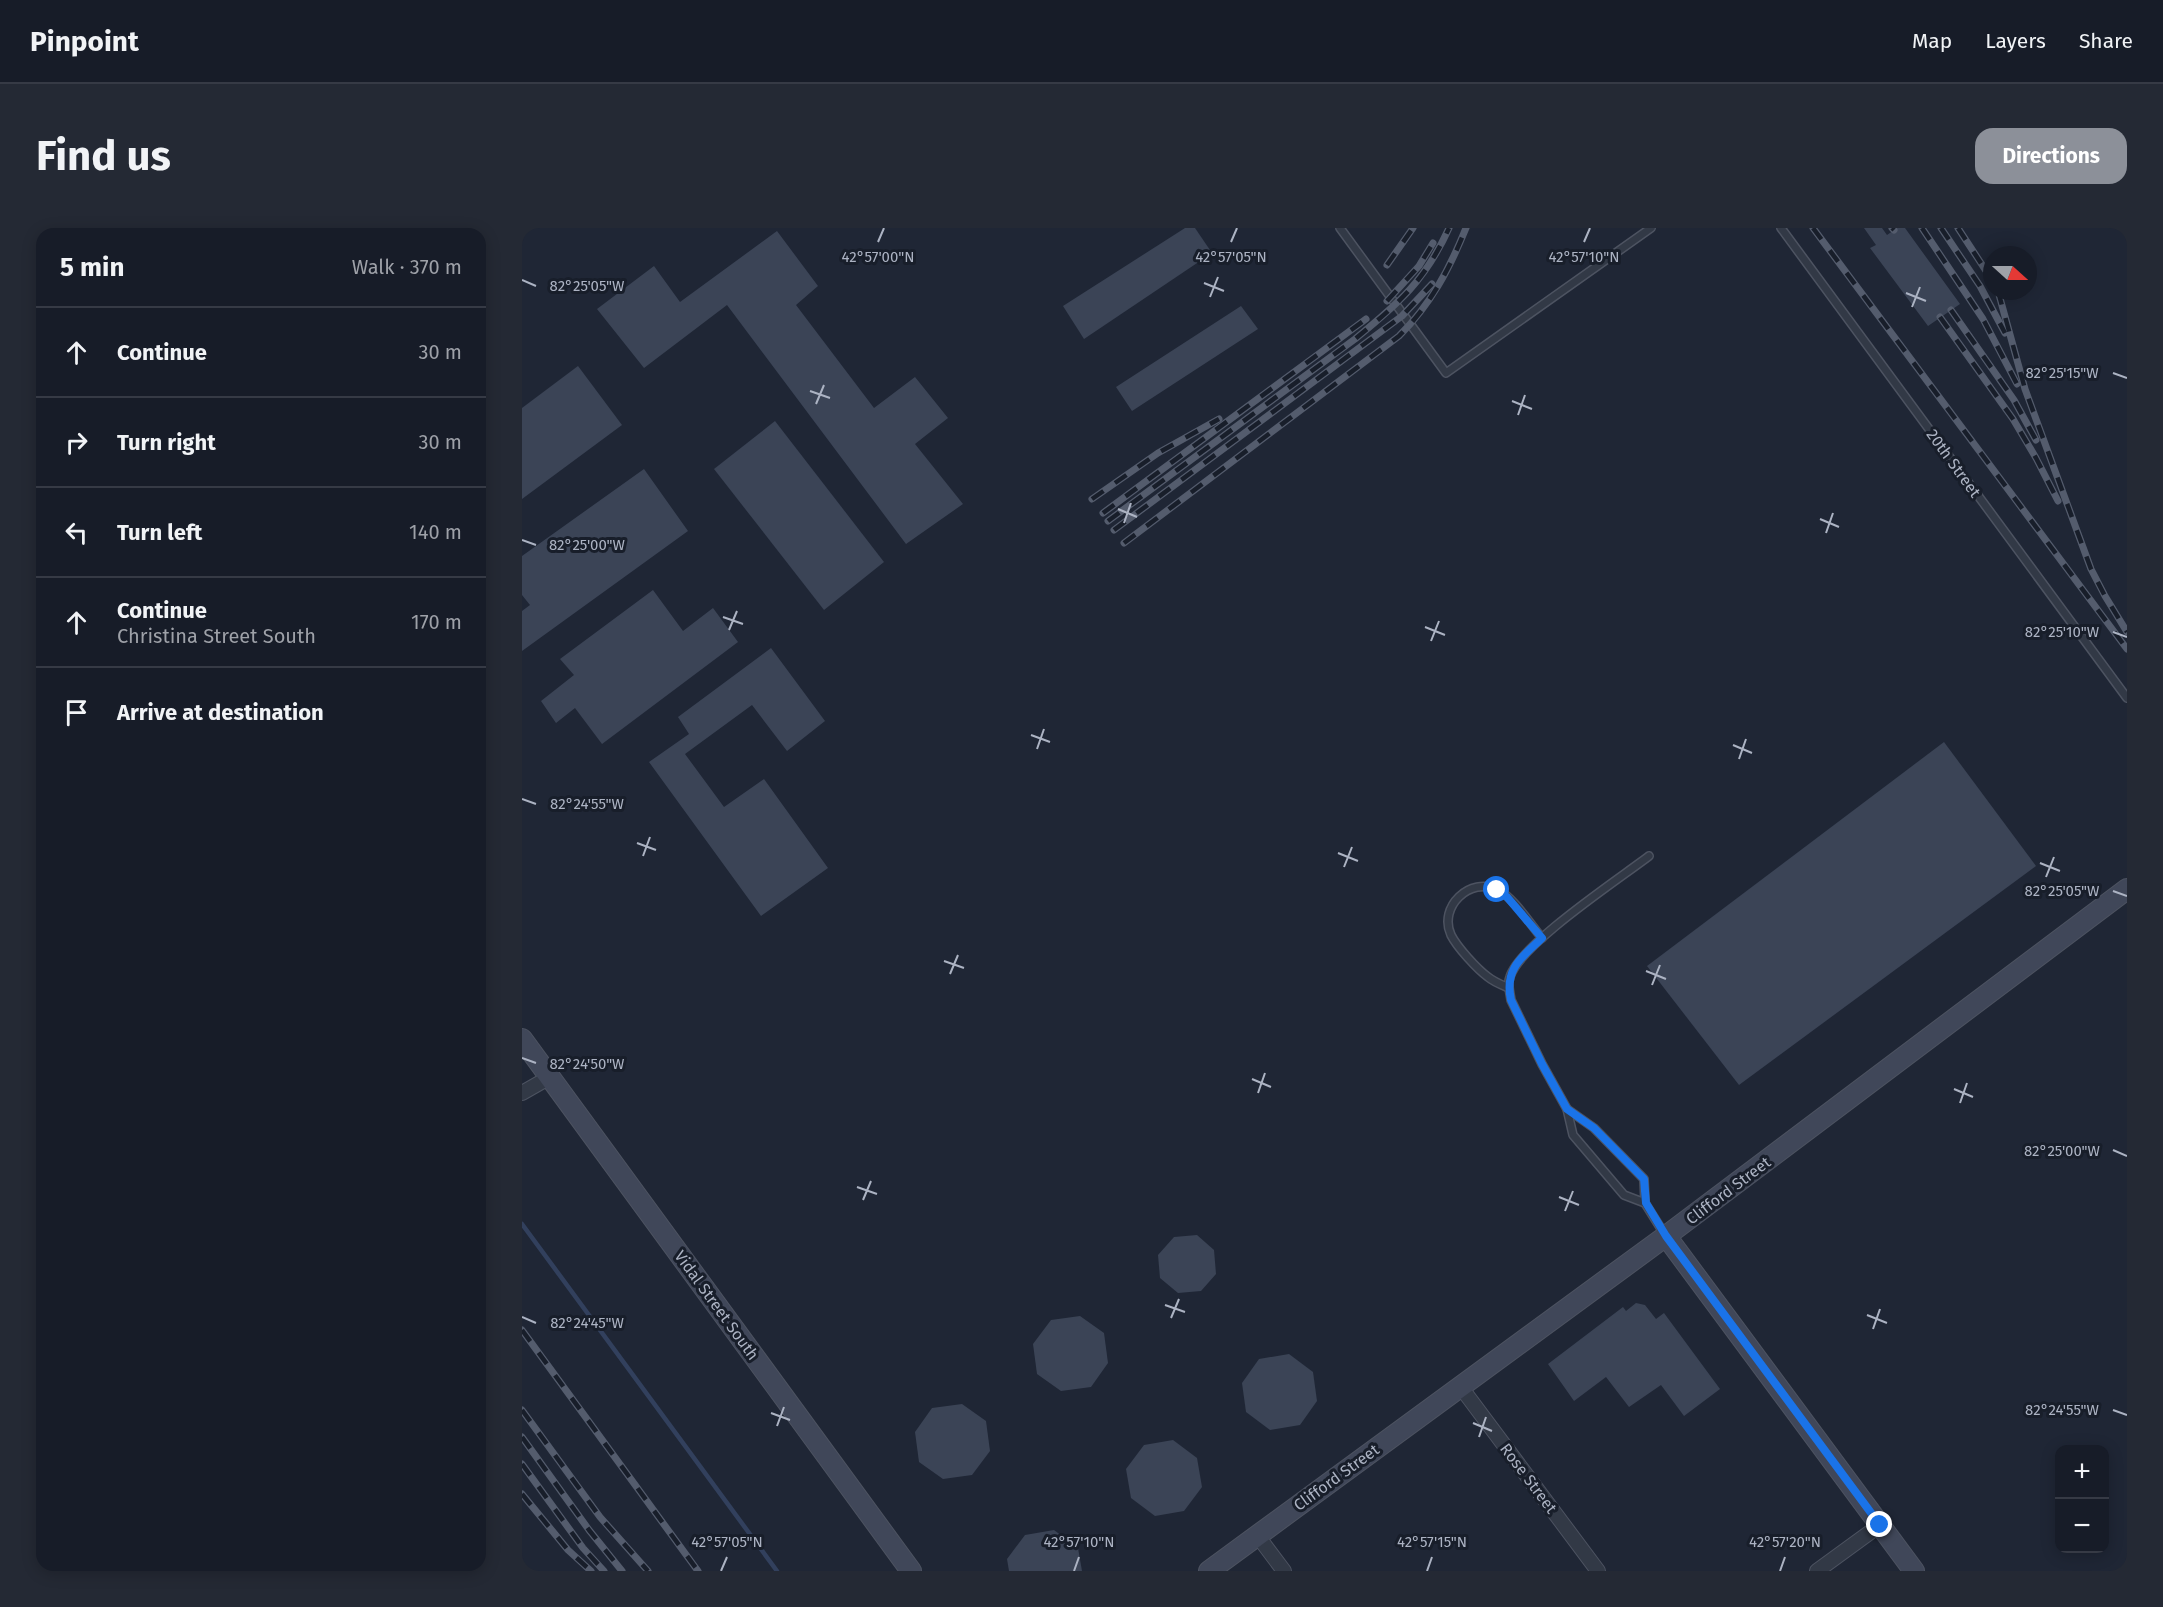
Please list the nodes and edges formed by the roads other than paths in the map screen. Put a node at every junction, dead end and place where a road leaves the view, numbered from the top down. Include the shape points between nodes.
1 (1340, 228) edge
2 (1651, 228) edge
3 (1781, 228) edge
4 (2127, 698) edge
5 (1649, 856) dead end
6 (2127, 889) edge
7 (1542, 938) junction
8 (1509, 988) junction
9 (522, 1039) edge
10 (550, 1077) junction
11 (522, 1093) edge
12 (1567, 1109) junction
13 (1646, 1203) junction
14 (1666, 1236) junction
15 (1460, 1386) junction
16 (1880, 1525) junction
17 (1257, 1535) junction
18 (911, 1571) edge
19 (1209, 1571) edge
20 (1284, 1571) edge
21 (1598, 1571) edge
22 (1817, 1571) edge
23 (1914, 1571) edge

1 - 2 lane via 1446,373
3 - 4 lane, 20th Street
5 - 7 lane
6 - 14 street, Clifford Street
7 - 8 lane via 1515,966
7 - 8 lane via 1497,890 1474,888 1462,893 1453,904 1448,919 1450,934 1488,978
8 - 12 lane via 1511,1000
9 - 10 street, Vidal Street South
10 - 11 street
10 - 18 street, Vidal Street South
12 - 13 lane via 1594,1128 1644,1179
12 - 13 lane via 1573,1136 1624,1195
13 - 14 lane
14 - 15 street, Clifford Street
14 - 16 street
15 - 17 street, Clifford Street
15 - 21 street, Rose Street
16 - 22 street
16 - 23 street
17 - 19 street, Clifford Street
17 - 20 street

